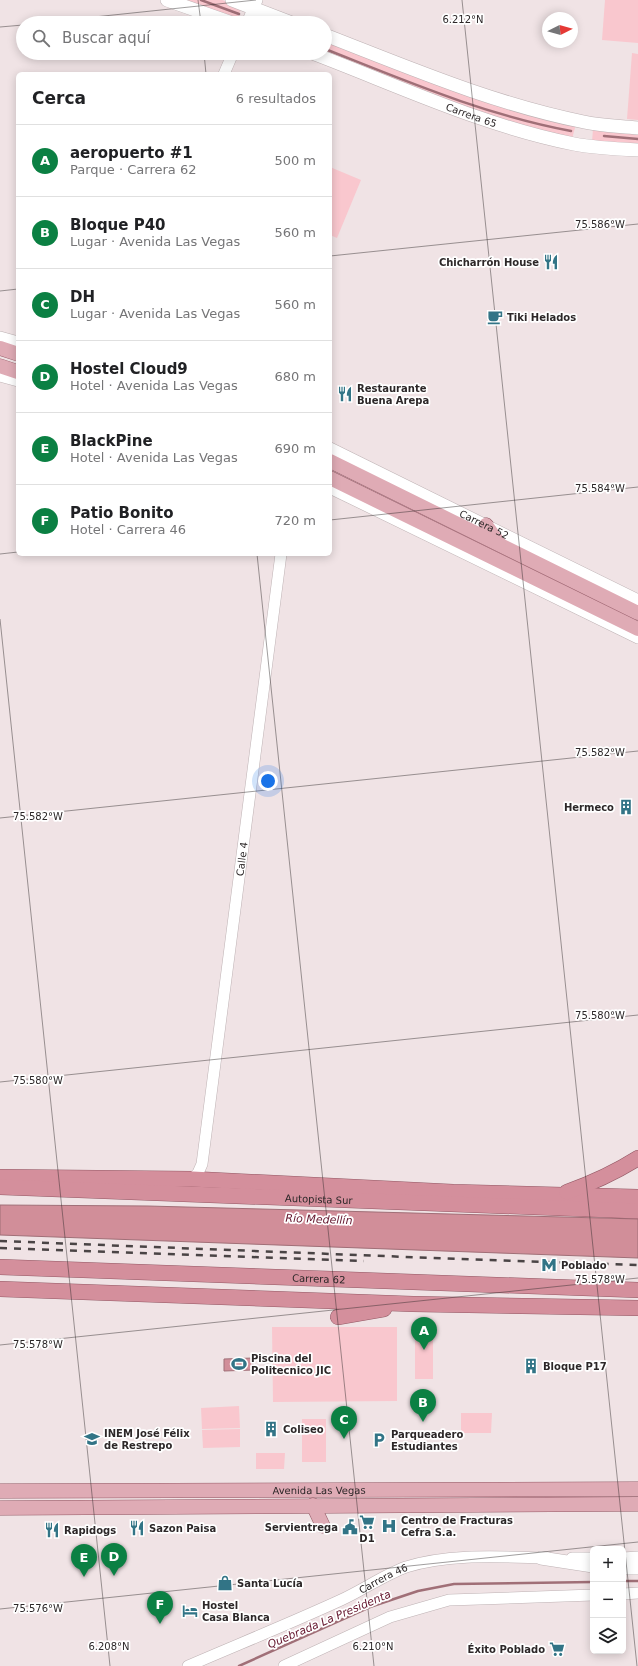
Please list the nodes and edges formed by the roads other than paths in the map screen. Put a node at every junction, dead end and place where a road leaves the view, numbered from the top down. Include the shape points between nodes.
1 (167, 0) edge
2 (232, 0) edge
3 (256, 4) edge
4 (212, 16) edge
5 (250, 16) edge
6 (279, 16) edge
7 (332, 39) edge
8 (230, 60) edge
9 (330, 60) edge
10 (225, 72) edge
11 (638, 128) edge
12 (638, 150) edge
13 (0, 337) edge
14 (16, 341) edge
15 (0, 348) edge
16 (16, 353) edge
17 (0, 366) edge
18 (16, 371) edge
19 (0, 376) edge
20 (16, 380) edge
21 (332, 449) edge
22 (332, 462) edge
23 (332, 479) edge
24 (332, 489) edge
25 (486, 525) junction
26 (500, 545) junction
27 (281, 556) edge
28 (638, 600) edge
29 (577, 603) junction
30 (638, 613) edge
31 (638, 629) edge
32 (638, 638) edge
33 (638, 1158) edge
34 (202, 1164) junction
35 (0, 1177) edge
36 (170, 1178) junction
37 (192, 1179) junction
38 (210, 1180) junction
39 (0, 1187) edge
40 (121, 1191) junction
41 (559, 1195) junction
42 (638, 1197) edge
43 (638, 1211) edge
44 (0, 1267) edge
45 (196, 1275) junction
46 (0, 1289) edge
47 (638, 1290) edge
48 (86, 1292) junction
49 (414, 1304) junction
50 (638, 1308) edge
51 (338, 1317) dead end
52 (638, 1489) edge
53 (0, 1492) edge
54 (638, 1504) edge
55 (313, 1505) junction
56 (0, 1508) edge
57 (323, 1526) dead end
58 (638, 1557) edge
59 (541, 1558) junction
60 (590, 1558) edge
61 (626, 1558) edge
62 (590, 1566) edge
63 (626, 1568) edge
64 (638, 1568) edge
65 (638, 1593) edge
66 (626, 1594) edge
67 (590, 1595) edge
68 (188, 1666) edge
69 (284, 1666) edge

1 - 4 main road
2 - 3 main road
3 - 5 street
3 - 6 main road
7 - 11 main road via 515,105 585,123
8 - 10 street
9 - 12 main road, Carrera 65 via 514,129 574,144
13 - 14 street
15 - 16 main road
17 - 18 main road
19 - 20 street
21 - 25 street, Carrera 52
22 - 26 main road, Carrera 52
23 - 29 main road
24 - 29 street
25 - 26 main road
25 - 28 street, Carrera 52
26 - 30 main road, Carrera 52
27 - 34 street, Calle 4
29 - 31 main road
29 - 32 street
33 - 41 highway via 592,1183
34 - 37 street, Calle 4
34 - 38 street
35 - 36 highway, Autopista Sur
36 - 37 highway, Autopista Sur
36 - 40 highway
37 - 38 highway, Autopista Sur
38 - 41 highway, Autopista Sur
39 - 40 highway, Autopista Sur
40 - 43 highway, Autopista Sur
41 - 42 highway, Autopista Sur
44 - 45 highway, Carrera 62
45 - 47 highway, Carrera 62
45 - 48 highway
46 - 48 highway
48 - 49 highway
49 - 50 highway
49 - 51 highway
52 - 53 main road, Avenida Las Vegas
54 - 55 main road, Avenida Las Vegas
55 - 56 main road, Avenida Las Vegas
55 - 57 main road
58 - 61 street
59 - 60 street, Carrera 46
59 - 62 main road
59 - 68 street, Carrera 46 via 483,1557 438,1560 406,1567 350,1596
63 - 64 main road
65 - 66 street
67 - 69 street via 449,1600 390,1617

